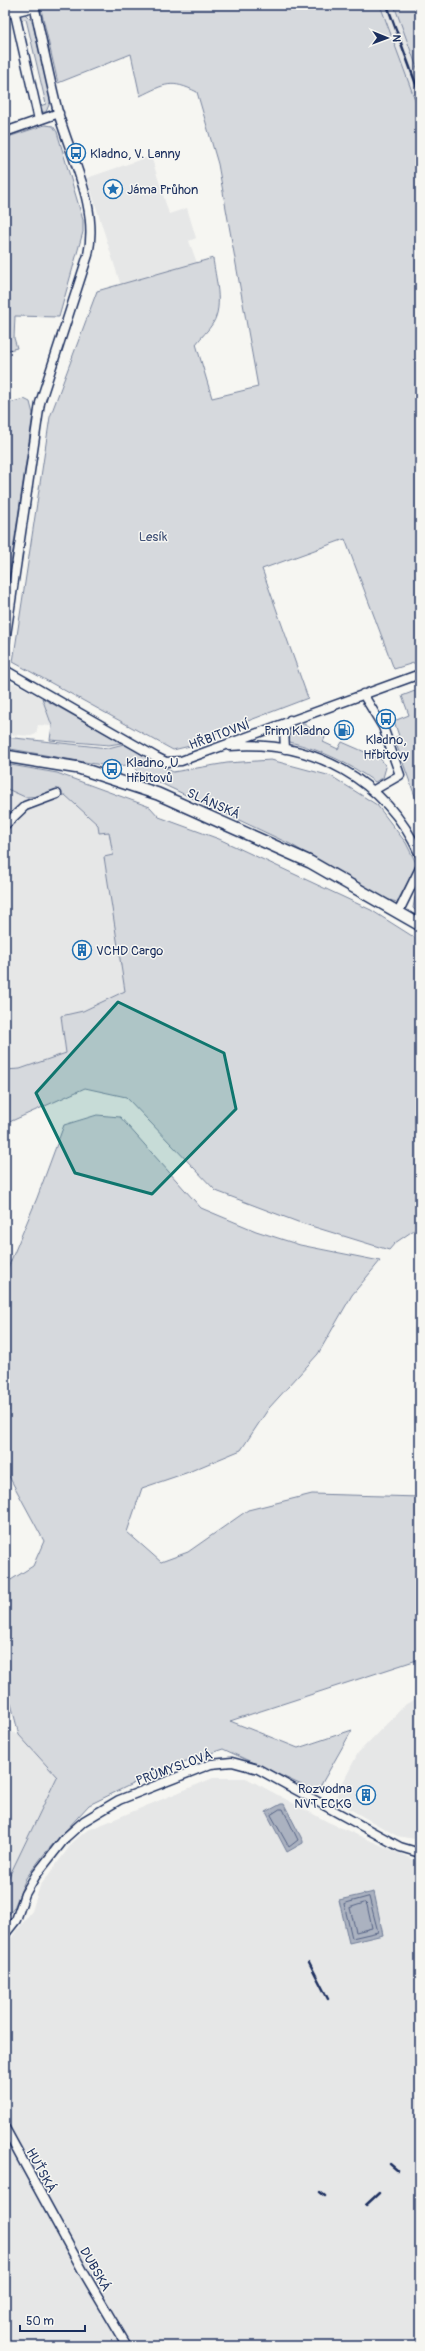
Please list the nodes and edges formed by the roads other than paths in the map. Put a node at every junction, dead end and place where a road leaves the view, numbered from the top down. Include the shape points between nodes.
1 (34, 6) edge
2 (14, 8) edge
3 (5, 14) edge
4 (59, 113) junction
5 (39, 120) junction
6 (5, 132) edge
7 (5, 642) edge
8 (5, 670) edge
9 (420, 674) edge
10 (363, 694) junction
11 (290, 720) junction
12 (222, 748) junction
13 (285, 749) junction
14 (5, 756) edge
15 (374, 790) junction
16 (57, 794) dead end
17 (5, 825) edge
18 (420, 855) edge
19 (420, 868) edge
20 (398, 913) junction
21 (420, 925) edge
22 (420, 1853) edge
23 (5, 1934) edge
24 (5, 2128) edge
25 (58, 2224) joint
26 (127, 2346) edge

1 - 2 street
1 - 4 street
2 - 3 street
2 - 5 street
4 - 5 street
4 - 7 street via 90,212 91,240 40,403
5 - 6 street
8 - 12 street, HŘBITOVNÍ via 162,760 177,762
9 - 10 street, HŘBITOVNÍ
10 - 11 street, HŘBITOVNÍ
10 - 15 street via 383,727 400,775
11 - 12 street, HŘBITOVNÍ
11 - 13 street via 284,730
12 - 13 street via 250,745
13 - 15 street via 331,763
14 - 20 main road, SLÁNSKÁ via 79,768 158,794 310,862
15 - 18 street via 398,816
16 - 17 street via 26,806
19 - 20 street
20 - 21 main road, SLÁNSKÁ
22 - 23 street, PRŮMYSLOVÁ via 400,1847 258,1769 239,1763 218,1762 120,1800 84,1820 65,1838 36,1875 25,1894 16,1920
24 - 25 street, HUŤSKÁ
25 - 26 street, DUBSKÁ

